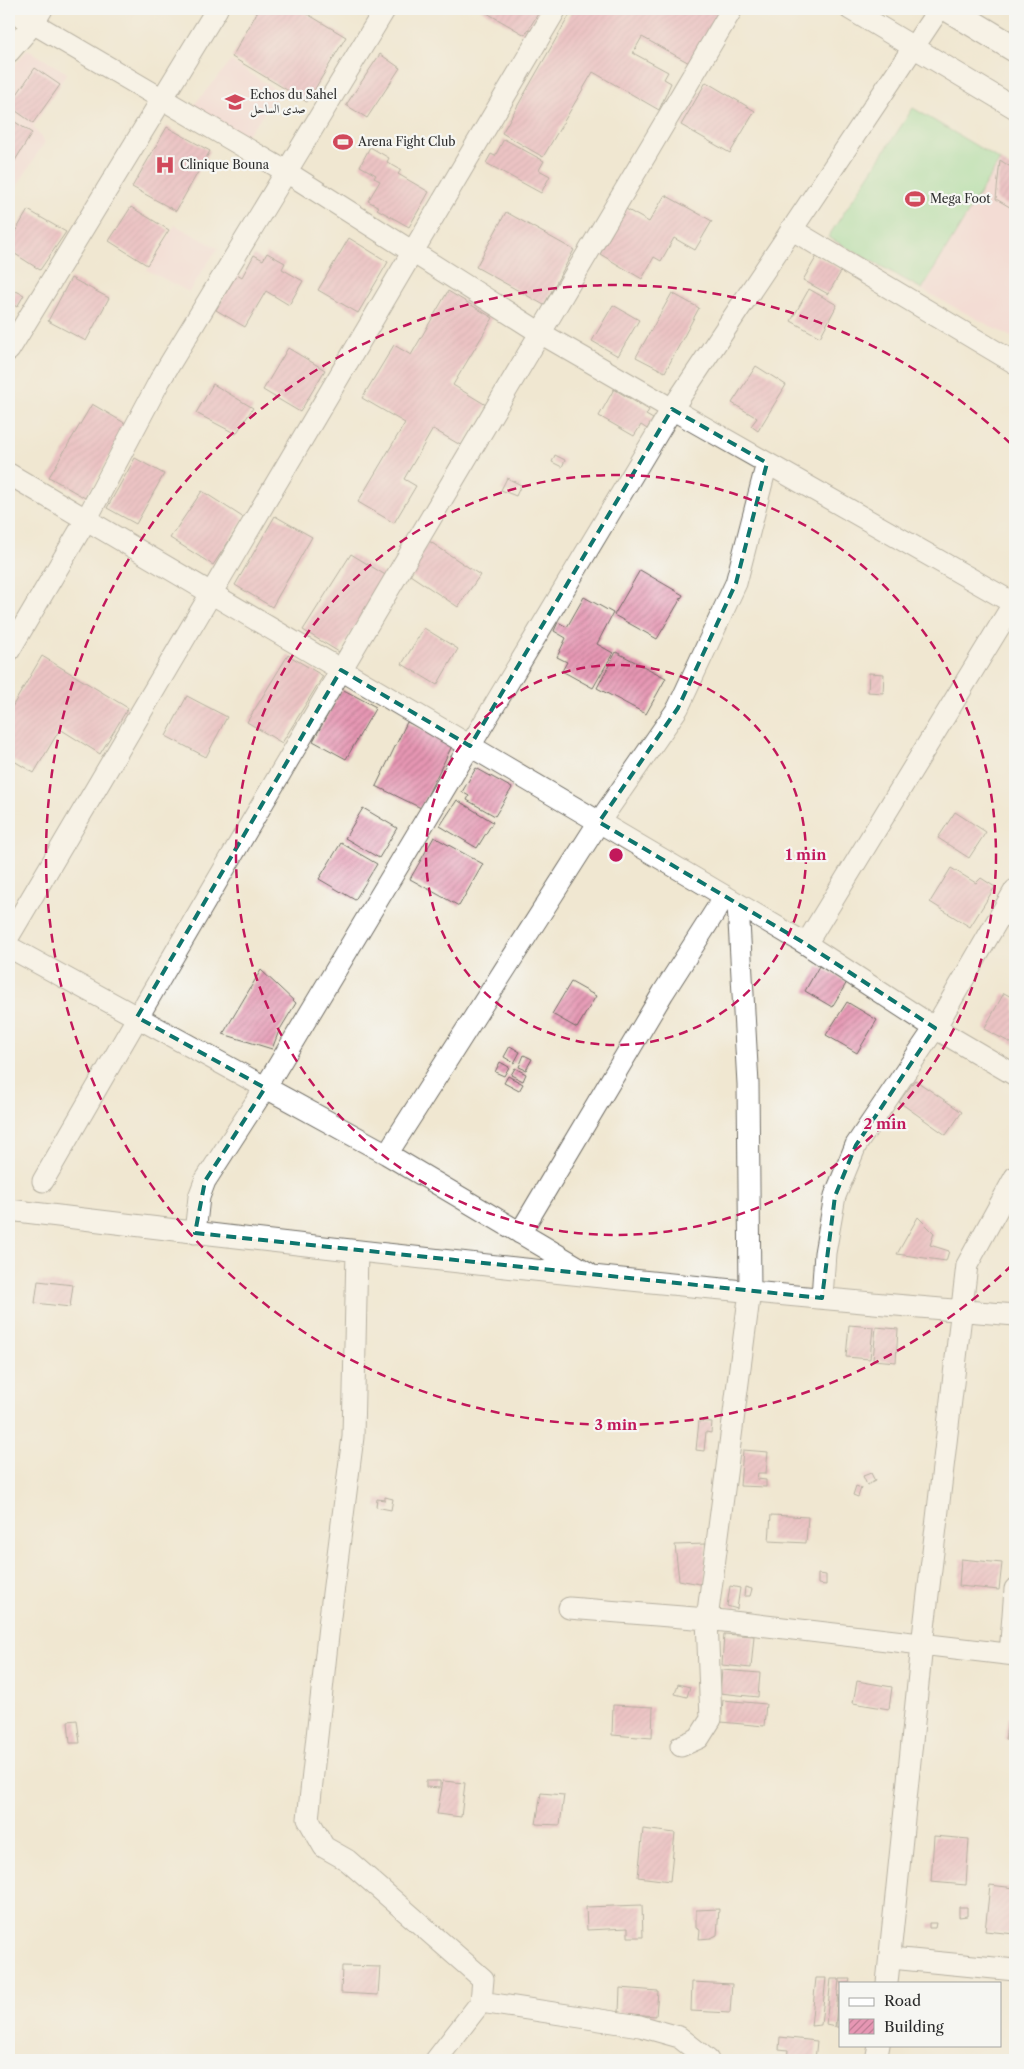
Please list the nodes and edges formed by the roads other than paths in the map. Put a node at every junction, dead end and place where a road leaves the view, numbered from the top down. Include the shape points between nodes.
1 (217, 9) edge
2 (385, 9) edge
3 (556, 9) edge
4 (732, 9) edge
5 (850, 9) edge
6 (938, 9) edge
7 (949, 9) edge
8 (9, 10) edge
9 (38, 16) edge
10 (915, 46) junction
11 (1015, 48) edge
12 (9, 52) edge
13 (162, 99) junction
14 (1015, 108) edge
15 (285, 171) junction
16 (791, 230) junction
17 (414, 252) junction
18 (542, 334) junction
19 (9, 350) edge
20 (1015, 363) edge
21 (672, 409) junction
22 (767, 463) junction
23 (9, 474) edge
24 (86, 520) junction
25 (210, 592) junction
26 (1015, 603) edge
27 (9, 651) edge
28 (341, 670) junction
29 (470, 746) junction
30 (599, 822) junction
31 (1015, 890) edge
32 (732, 900) junction
33 (9, 936) edge
34 (806, 944) junction
35 (9, 947) edge
36 (137, 1018) junction
37 (935, 1028) junction
38 (1015, 1075) edge
39 (264, 1088) junction
40 (387, 1154) junction
41 (1015, 1176) edge
42 (43, 1181) dead end
43 (9, 1210) edge
44 (195, 1233) junction
45 (520, 1233) junction
46 (357, 1251) junction
47 (594, 1276) junction
48 (750, 1291) junction
49 (822, 1298) junction
50 (960, 1310) junction
51 (1015, 1315) edge
52 (1015, 1589) edge
53 (569, 1608) dead end
54 (707, 1619) junction
55 (922, 1645) junction
56 (1013, 1654) edge
57 (681, 1746) dead end
58 (891, 1958) junction
59 (1015, 1970) edge
60 (887, 1982) edge
61 (482, 2002) junction
62 (878, 2046) edge
63 (436, 2060) edge
64 (708, 2060) edge
65 (876, 2060) edge

1 - 13 street
2 - 15 street
3 - 17 street
4 - 18 street
5 - 10 street
6 - 10 street
7 - 11 main road
8 - 9 street
9 - 12 street
9 - 13 street
10 - 14 street
10 - 16 street
13 - 15 street
13 - 19 street
15 - 17 street
15 - 24 street via 160,380
16 - 20 street
16 - 21 street
17 - 18 street
17 - 25 street
18 - 21 street
18 - 28 street
21 - 22 street
21 - 29 street
22 - 26 street
22 - 30 street via 736,583 678,708
23 - 24 street
24 - 25 street
24 - 27 street
25 - 28 street
25 - 33 street
26 - 34 street
28 - 29 street
28 - 36 street
29 - 30 street
29 - 39 street
30 - 32 street
30 - 40 street
31 - 37 street
32 - 34 street
32 - 45 street via 663,993
32 - 48 street via 748,1084
34 - 37 street
35 - 36 street
36 - 39 street
36 - 42 street
37 - 38 street
37 - 49 street via 856,1145 835,1196 825,1253
39 - 40 street
39 - 44 street via 205,1181 199,1197
40 - 45 street
41 - 50 street via 967,1265
43 - 44 street
44 - 46 street
45 - 47 street
46 - 47 street
46 - 61 street via 353,1437 308,1820 324,1847 347,1860 483,1979
47 - 48 street
48 - 49 street
48 - 54 street
49 - 50 street
50 - 51 street
50 - 55 street
52 - 56 street
53 - 54 street
54 - 55 street
54 - 57 street via 711,1719 699,1738
55 - 56 street
55 - 58 street
58 - 59 street
58 - 60 street
61 - 63 street
61 - 64 street via 640,2026 679,2037
62 - 65 street

